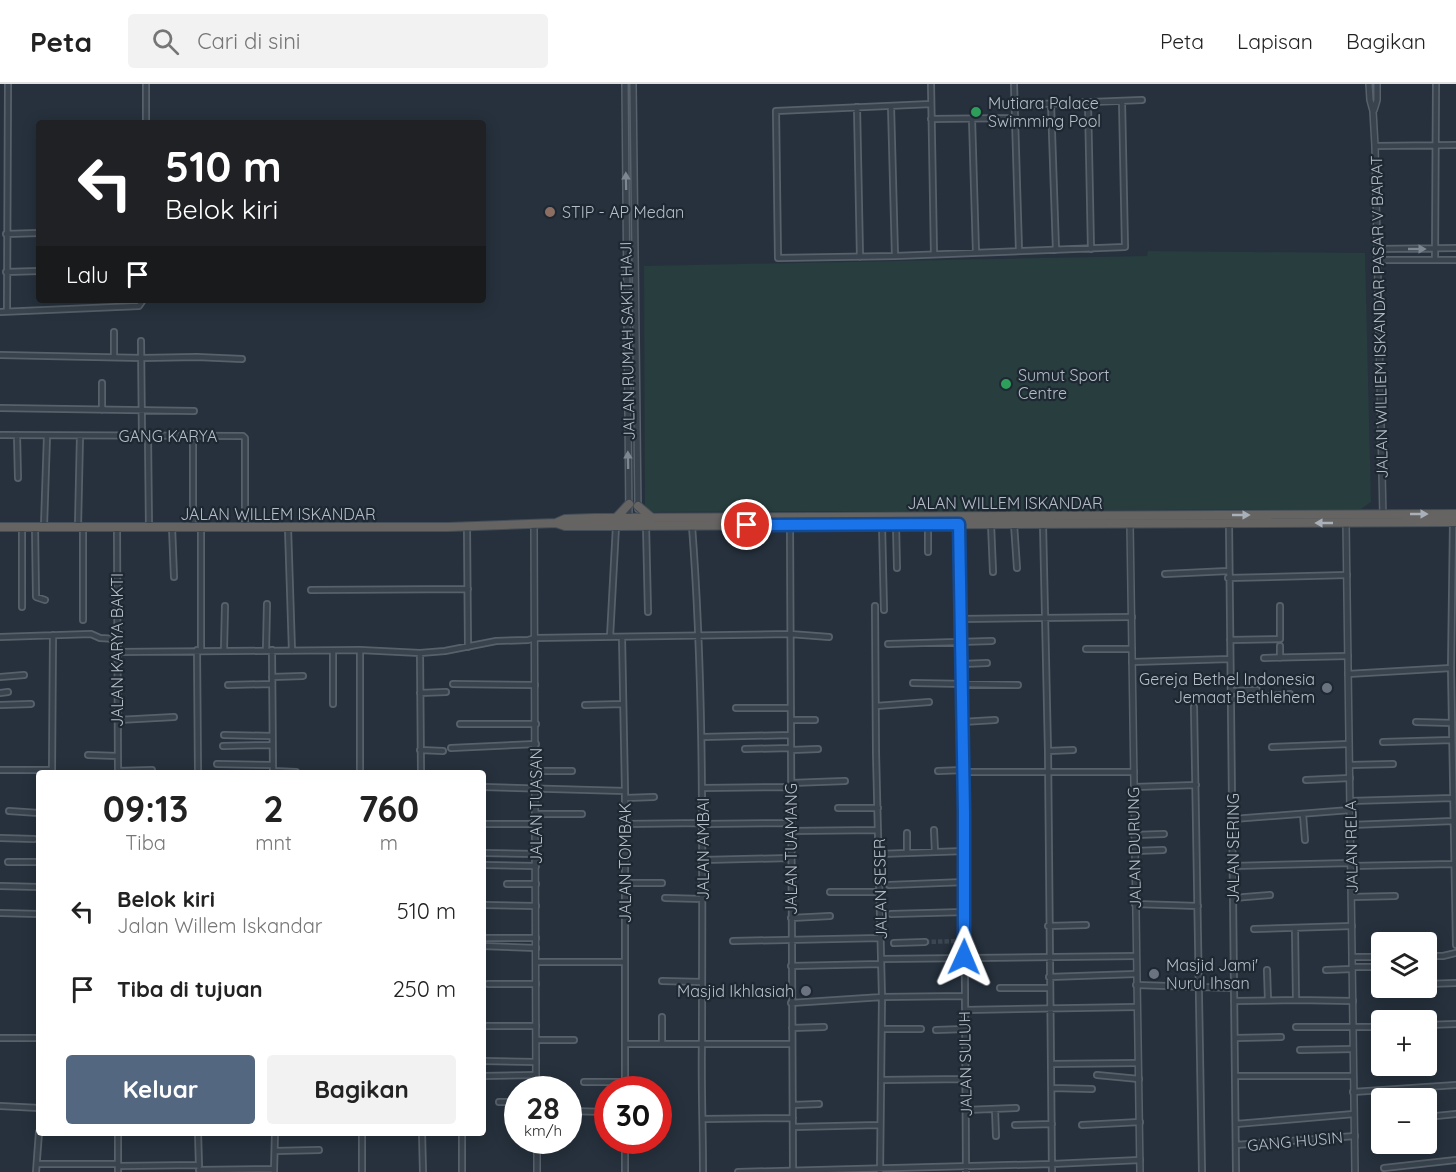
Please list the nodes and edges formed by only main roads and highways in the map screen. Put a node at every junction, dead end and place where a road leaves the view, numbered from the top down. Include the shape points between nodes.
1 (629, 504) road end
2 (638, 506) road end
3 (1456, 513) edge
4 (1382, 518) junction
5 (1150, 519) junction
6 (644, 521) junction
7 (616, 522) junction
8 (1454, 522) edge
9 (0, 526) edge

1 - 7 highway
2 - 6 highway
4 -> 3 highway, JALAN WILLEM ISKANDAR
5 -> 4 highway, JALAN WILLEM ISKANDAR
4 -> 5 highway, JALAN WILLEM ISKANDAR via 1229,523
4 - 8 highway, JALAN WILLEM ISKANDAR
5 - 6 highway, JALAN WILLEM ISKANDAR
5 - 6 highway, JALAN WILLEM ISKANDAR via 1130,524 692,526
6 - 7 highway, JALAN WILLEM ISKANDAR
7 - 9 highway, JALAN WILLEM ISKANDAR via 467,527

